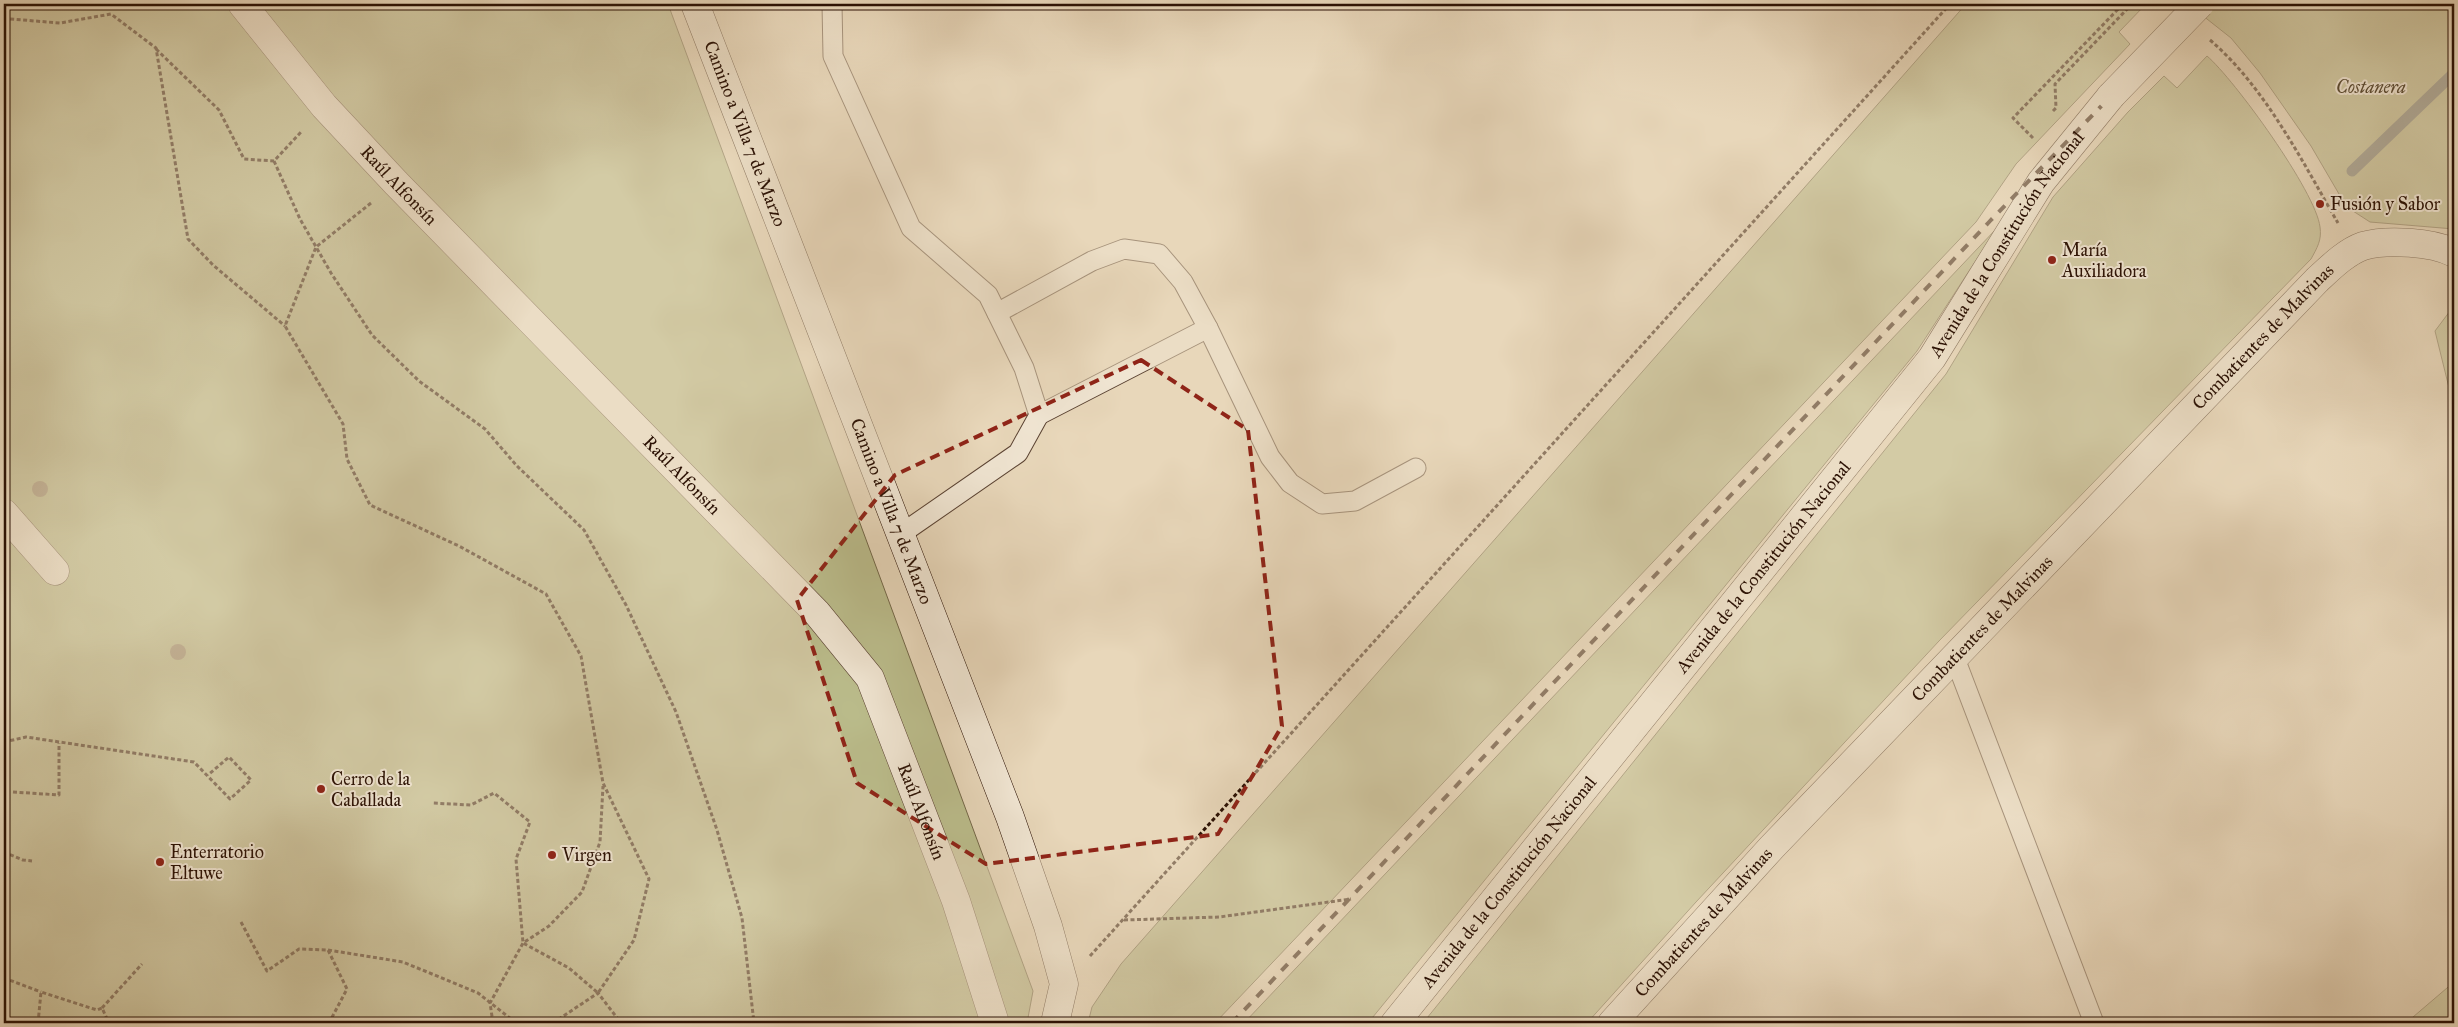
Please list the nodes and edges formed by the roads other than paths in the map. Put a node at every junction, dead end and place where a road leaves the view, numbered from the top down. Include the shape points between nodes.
1 (242, 4) edge
2 (695, 4) edge
3 (832, 4) edge
4 (2200, 4) edge
5 (2454, 253) edge
6 (997, 313) junction
7 (1208, 328) junction
8 (1039, 415) junction
9 (1416, 468) dead end
10 (4, 513) edge
11 (901, 534) junction
12 (55, 571) dead end
13 (1954, 656) junction
14 (995, 1023) edge
15 (1055, 1023) edge
16 (1395, 1023) edge
17 (1612, 1023) edge
18 (2094, 1023) edge

1 - 14 street, Raúl Alfonsín via 324,106 817,612 870,678 956,901
2 - 11 street, Camino a Villa 7 de Marzo
3 - 6 lane via 833,56 911,228 988,295
4 - 16 street, Avenida de la Constitución Nacional, bridge via 2111,96 2041,182 1932,358
5 - 13 street, Combatientes de Malvinas via 2443,247 2397,242 2359,249 2317,280
6 - 7 lane via 1092,261 1124,249 1159,254 1183,282
6 - 8 lane via 1024,368
7 - 8 lane
7 - 9 lane via 1270,457 1290,484 1322,504 1355,501
8 - 11 lane via 1018,454
10 - 12 street
11 - 15 street, Camino a Villa 7 de Marzo via 1010,817 1048,926 1064,984
13 - 17 street, Combatientes de Malvinas via 1772,847
13 - 18 lane

